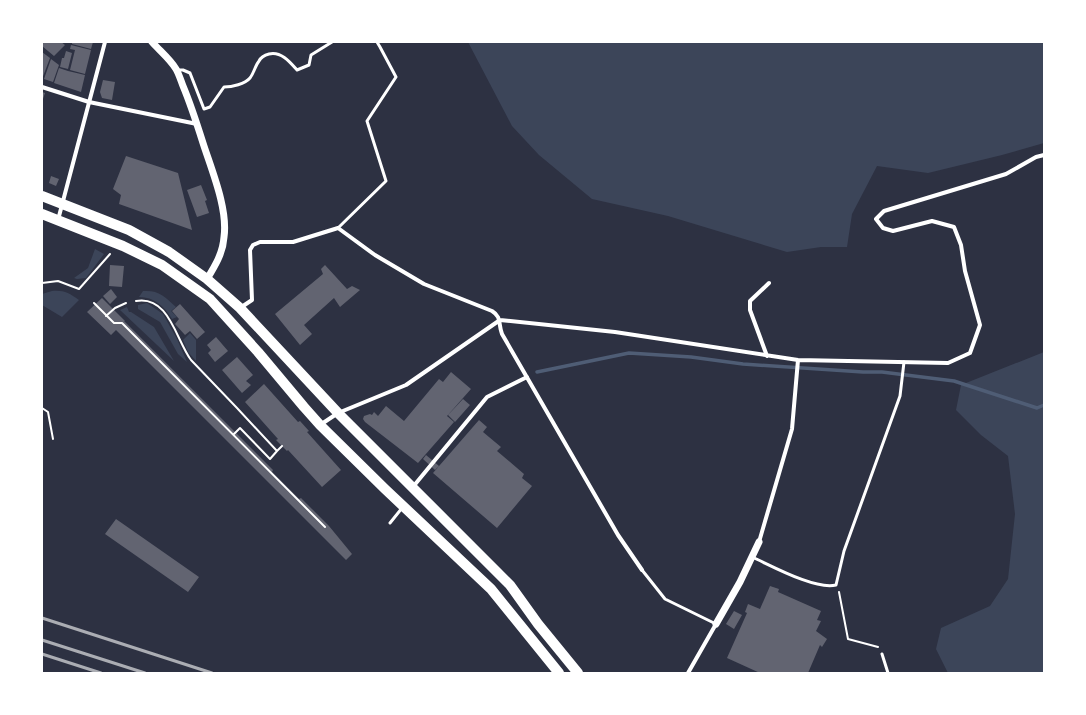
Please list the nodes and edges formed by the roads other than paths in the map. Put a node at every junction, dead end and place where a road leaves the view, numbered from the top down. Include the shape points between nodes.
1 (105, 42) edge
2 (152, 42) edge
3 (332, 42) edge
4 (377, 42) edge
5 (176, 70) junction
6 (42, 86) edge
7 (89, 102) junction
8 (197, 124) junction
9 (1044, 155) edge
10 (42, 196) edge
11 (62, 204) junction
12 (42, 214) edge
13 (58, 221) junction
14 (338, 228) junction
15 (207, 279) junction
16 (769, 283) dead end
17 (240, 308) junction
18 (500, 320) junction
19 (767, 356) junction
20 (798, 360) junction
21 (904, 362) junction
22 (527, 377) junction
23 (338, 413) junction
24 (320, 425) junction
25 (412, 488) junction
26 (404, 506) junction
27 (390, 523) dead end
28 (759, 542) joint
29 (752, 557) junction
30 (642, 570) joint
31 (716, 624) junction
32 (882, 654) road end
33 (559, 673) edge
34 (578, 673) edge
35 (688, 673) edge
36 (888, 673) edge

1 - 7 street
2 - 5 street
3 - 5 lane via 311,55 309,65 297,70 286,58 272,53 267,55 260,59 250,78 233,87 224,87 210,107 204,109 190,73
4 - 14 lane via 396,77 367,121 386,181
5 - 8 street
6 - 7 street
7 - 8 street
7 - 11 street
8 - 15 street via 225,222 221,254
9 - 21 street via 1006,174 884,211 876,218 883,228 893,231 932,221 954,227 961,245 965,271 980,325 970,352 948,363
10 - 11 highway
11 - 13 street
11 - 15 highway via 130,230 169,252
12 - 13 highway
13 - 24 highway via 123,246 162,265 210,299
14 - 17 street via 293,242 260,242 253,245 250,250 252,300
14 - 18 street via 375,255 424,284 492,311
15 - 17 highway
16 - 19 street via 750,301 750,310
17 - 23 highway
18 - 19 street via 615,332
18 - 22 street via 502,334
18 - 23 street via 406,385
19 - 20 street
20 - 21 street
20 - 28 street via 792,429
21 - 29 lane via 900,396 844,551 836,585 829,587 796,578
22 - 25 street via 487,397
22 - 30 street via 618,535
23 - 24 street
23 - 25 highway
24 - 26 highway
25 - 34 highway via 510,585
26 - 27 lane
26 - 33 highway via 491,589
28 - 29 street
29 - 31 street
30 - 31 lane via 665,599
31 - 35 street
32 - 36 lane

